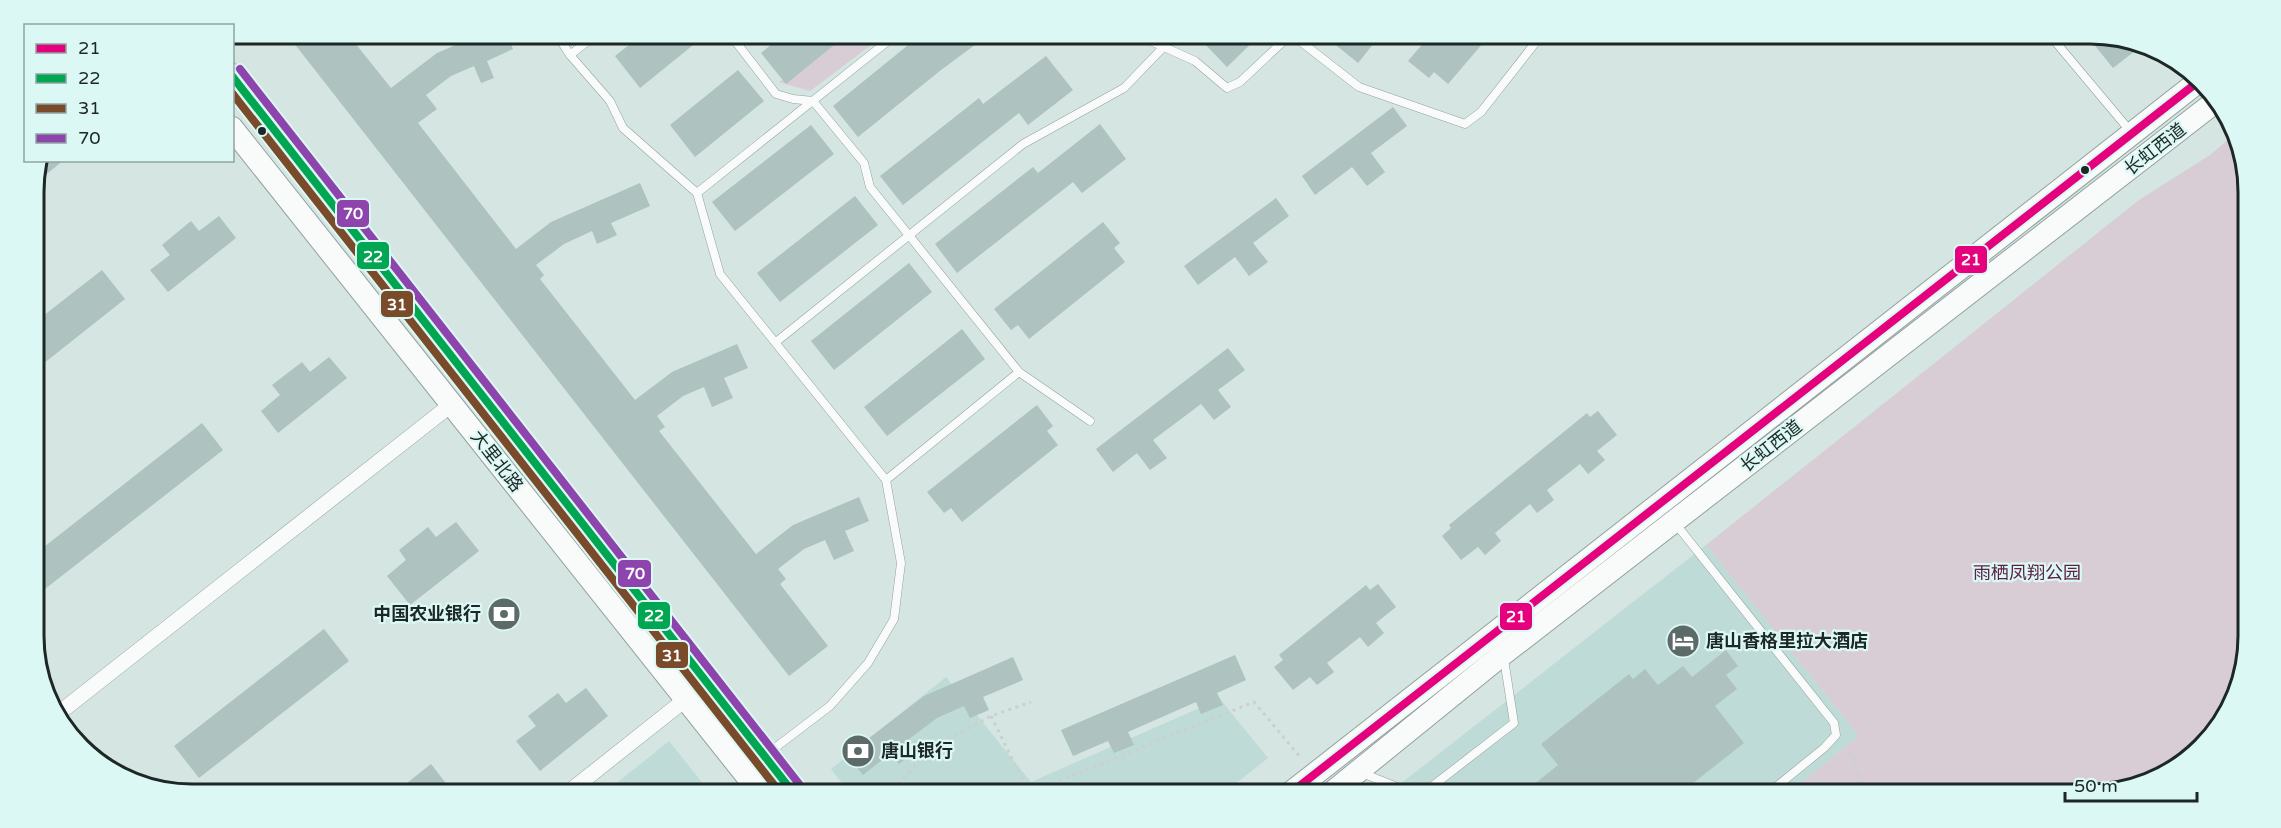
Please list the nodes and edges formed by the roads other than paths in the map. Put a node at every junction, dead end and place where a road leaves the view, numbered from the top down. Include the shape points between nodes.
1 (563, 44) edge
2 (584, 44) edge
3 (737, 44) edge
4 (884, 44) edge
5 (1159, 44) edge
6 (1168, 44) edge
7 (1280, 44) edge
8 (1304, 44) edge
9 (1535, 44) edge
10 (2057, 44) edge
11 (1166, 47) junction
12 (570, 55) junction
13 (234, 78) edge
14 (2193, 86) edge
15 (813, 101) junction
16 (2210, 106) edge
17 (234, 131) edge
18 (2132, 134) junction
19 (697, 193) junction
20 (909, 235) junction
21 (776, 342) junction
22 (1019, 372) junction
23 (452, 405) junction
24 (1089, 421) dead end
25 (886, 480) junction
26 (1674, 522) junction
27 (1503, 654) junction
28 (686, 699) junction
29 (63, 709) edge
30 (765, 756) junction
31 (1359, 772) junction
32 (579, 784) edge
33 (753, 784) edge
34 (787, 784) edge
35 (1302, 784) edge
36 (1343, 784) edge
37 (1390, 784) edge
38 (1434, 784) edge
39 (1780, 784) edge

1 - 12 lane
2 - 12 lane
3 - 15 lane via 776,94
4 - 15 lane
5 - 11 lane
6 - 11 lane
7 - 11 lane via 1240,82 1227,88 1195,61
8 - 9 lane via 1359,87 1465,124 1481,112
10 - 18 lane
11 - 20 lane via 1124,88 1023,144
12 - 19 lane via 610,101 623,128
13 - 30 main road, 大里北路
14 - 18 main road, 长虹西道
15 - 19 lane
15 - 20 lane via 864,163 870,187
16 - 26 main road, 长虹西道
17 - 23 main road, 大里北路
18 - 35 main road, 长虹西道
19 - 21 lane via 720,274
20 - 21 lane
20 - 22 lane
21 - 25 lane
22 - 24 lane
22 - 25 lane
23 - 28 main road, 大里北路
23 - 29 street
25 - 30 lane via 901,563 894,619 868,663 830,706
26 - 27 main road, 长虹西道
26 - 39 lane via 1834,723 1836,735
27 - 31 main road, 长虹西道
27 - 38 lane via 1514,723
28 - 32 street
28 - 33 main road, 大里北路
30 - 34 main road, 大里北路
31 - 36 main road, 长虹西道
31 - 37 lane

